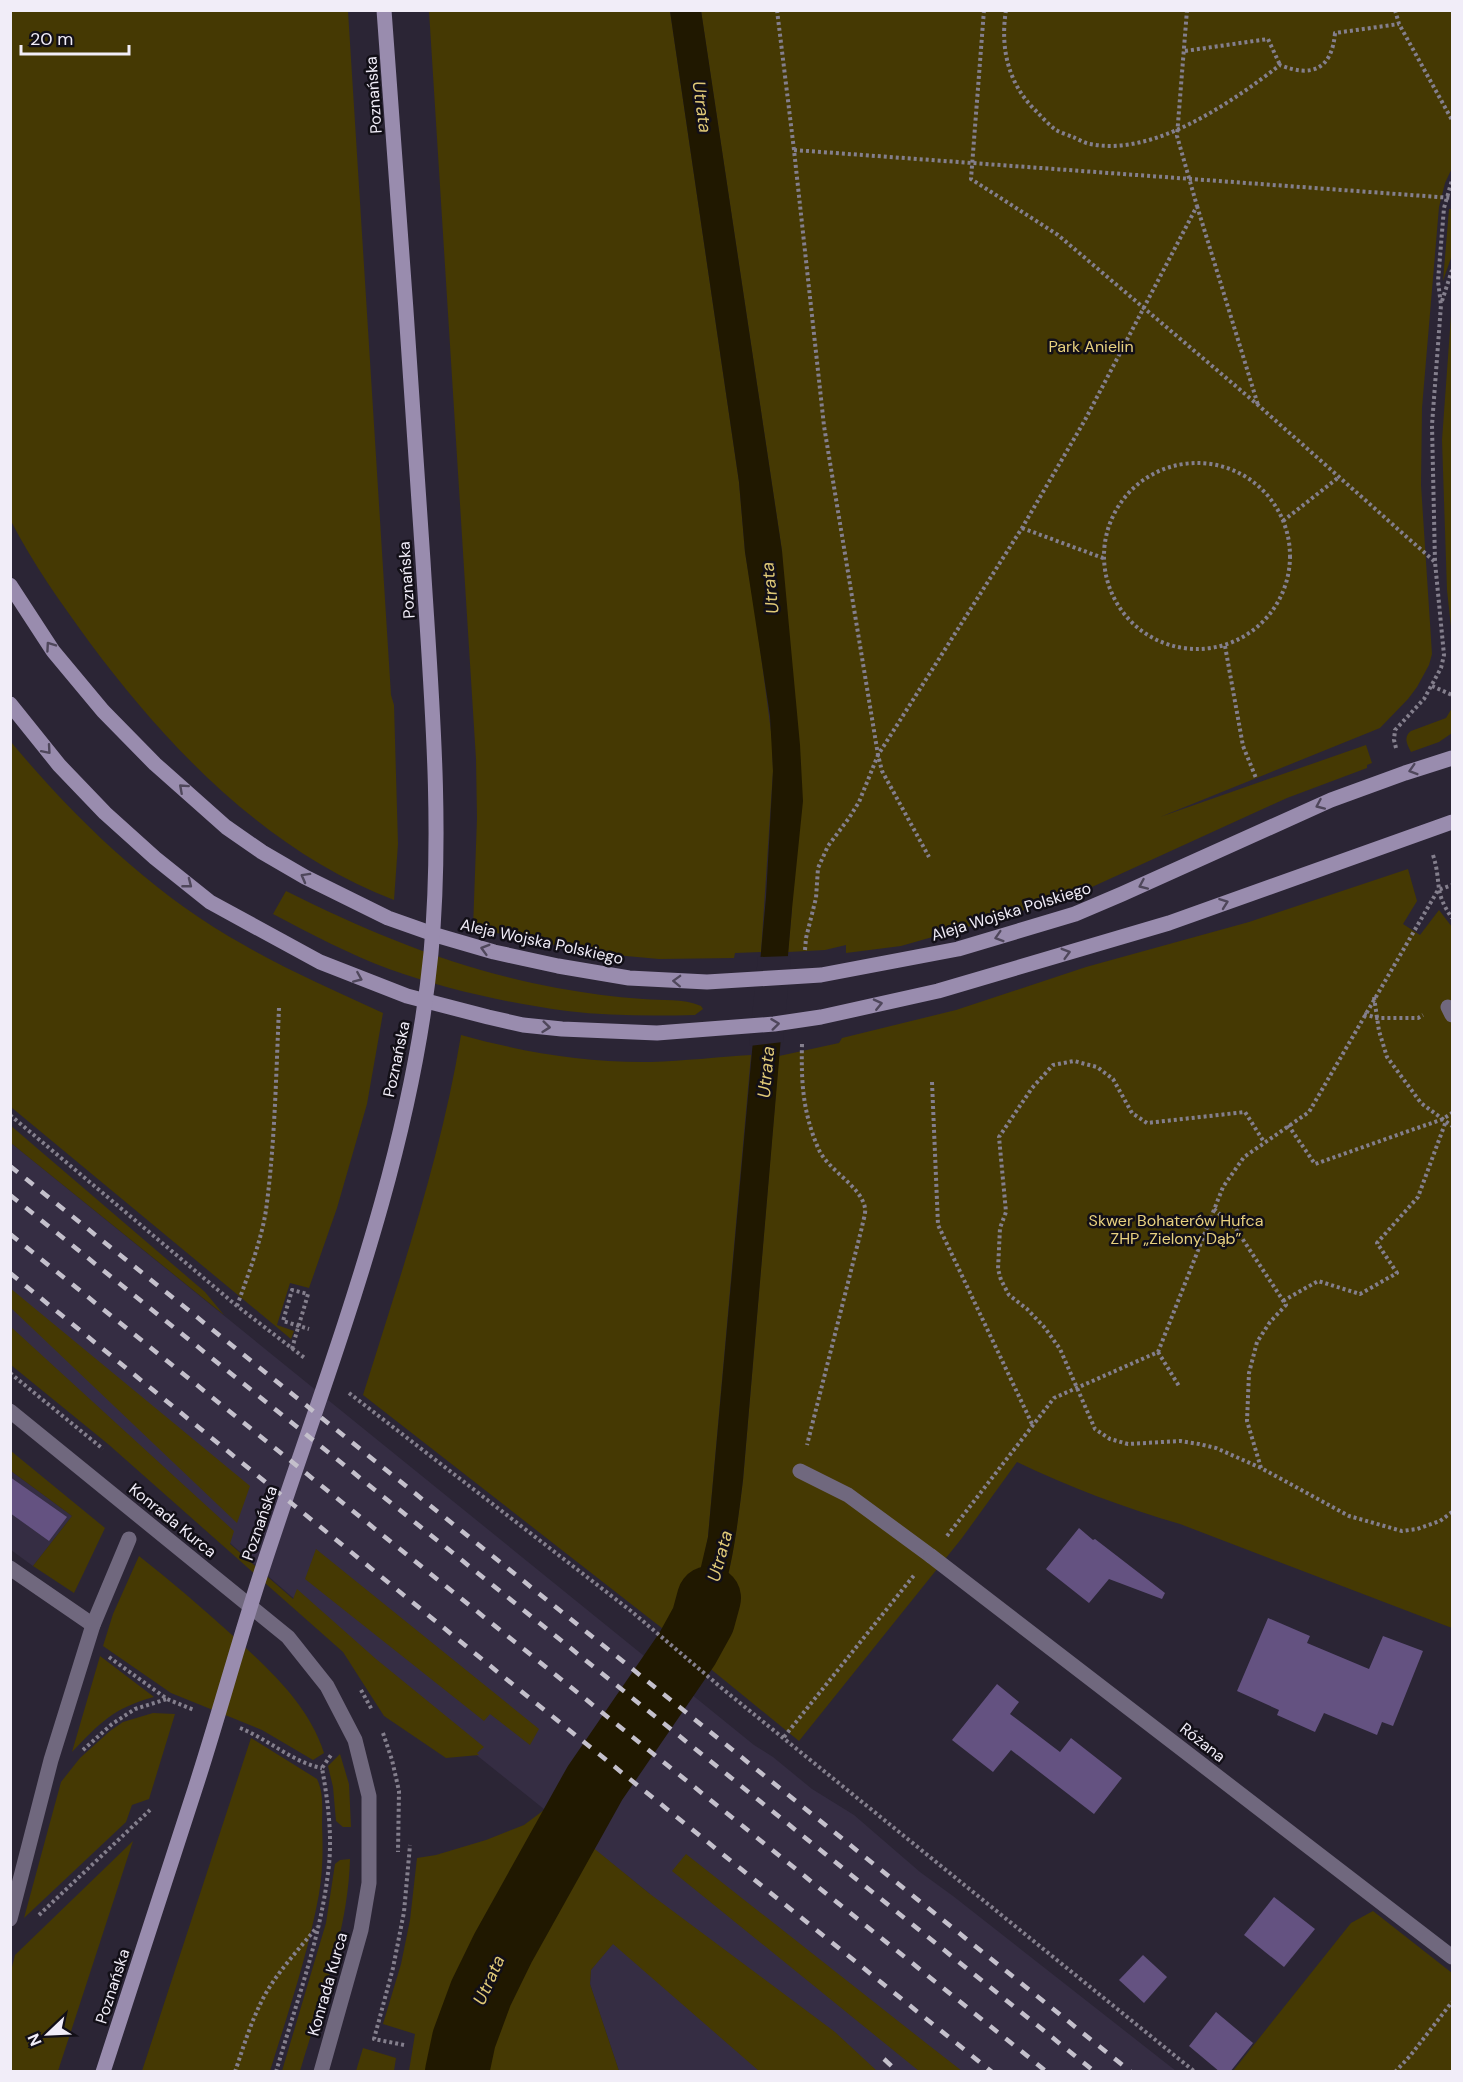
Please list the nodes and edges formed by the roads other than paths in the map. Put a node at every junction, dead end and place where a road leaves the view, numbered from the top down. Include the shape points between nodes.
1 (384, 10) edge
2 (10, 585) edge
3 (10, 704) edge
4 (1452, 758) edge
5 (1452, 822) edge
6 (10, 1411) edge
7 (800, 1471) road end
8 (129, 1539) dead end
9 (10, 1568) edge
10 (93, 1625) junction
11 (10, 1919) edge
12 (1452, 1957) edge
13 (104, 2072) edge
14 (321, 2072) edge

1 - 13 main road, Poznańska via 432,718 432,939 422,1022 377,1218
4 -> 2 main road, Aleja Wojska Polskiego via 1331,800 1075,914 958,949 821,975 707,982 630,978 494,952 439,936 388,918 305,878 226,827 155,764 103,711 53,651
3 -> 5 main road via 59,765 155,858 210,902 320,962 451,1009 523,1024 624,1033 728,1029 821,1017 938,991 1169,923
6 - 14 street, Konrada Kurca via 288,1637 327,1686 355,1740 369,1796 369,1883 361,1930
7 - 12 street, Różana via 848,1495 931,1556
8 - 10 street
9 - 10 street
10 - 11 street via 51,1760

